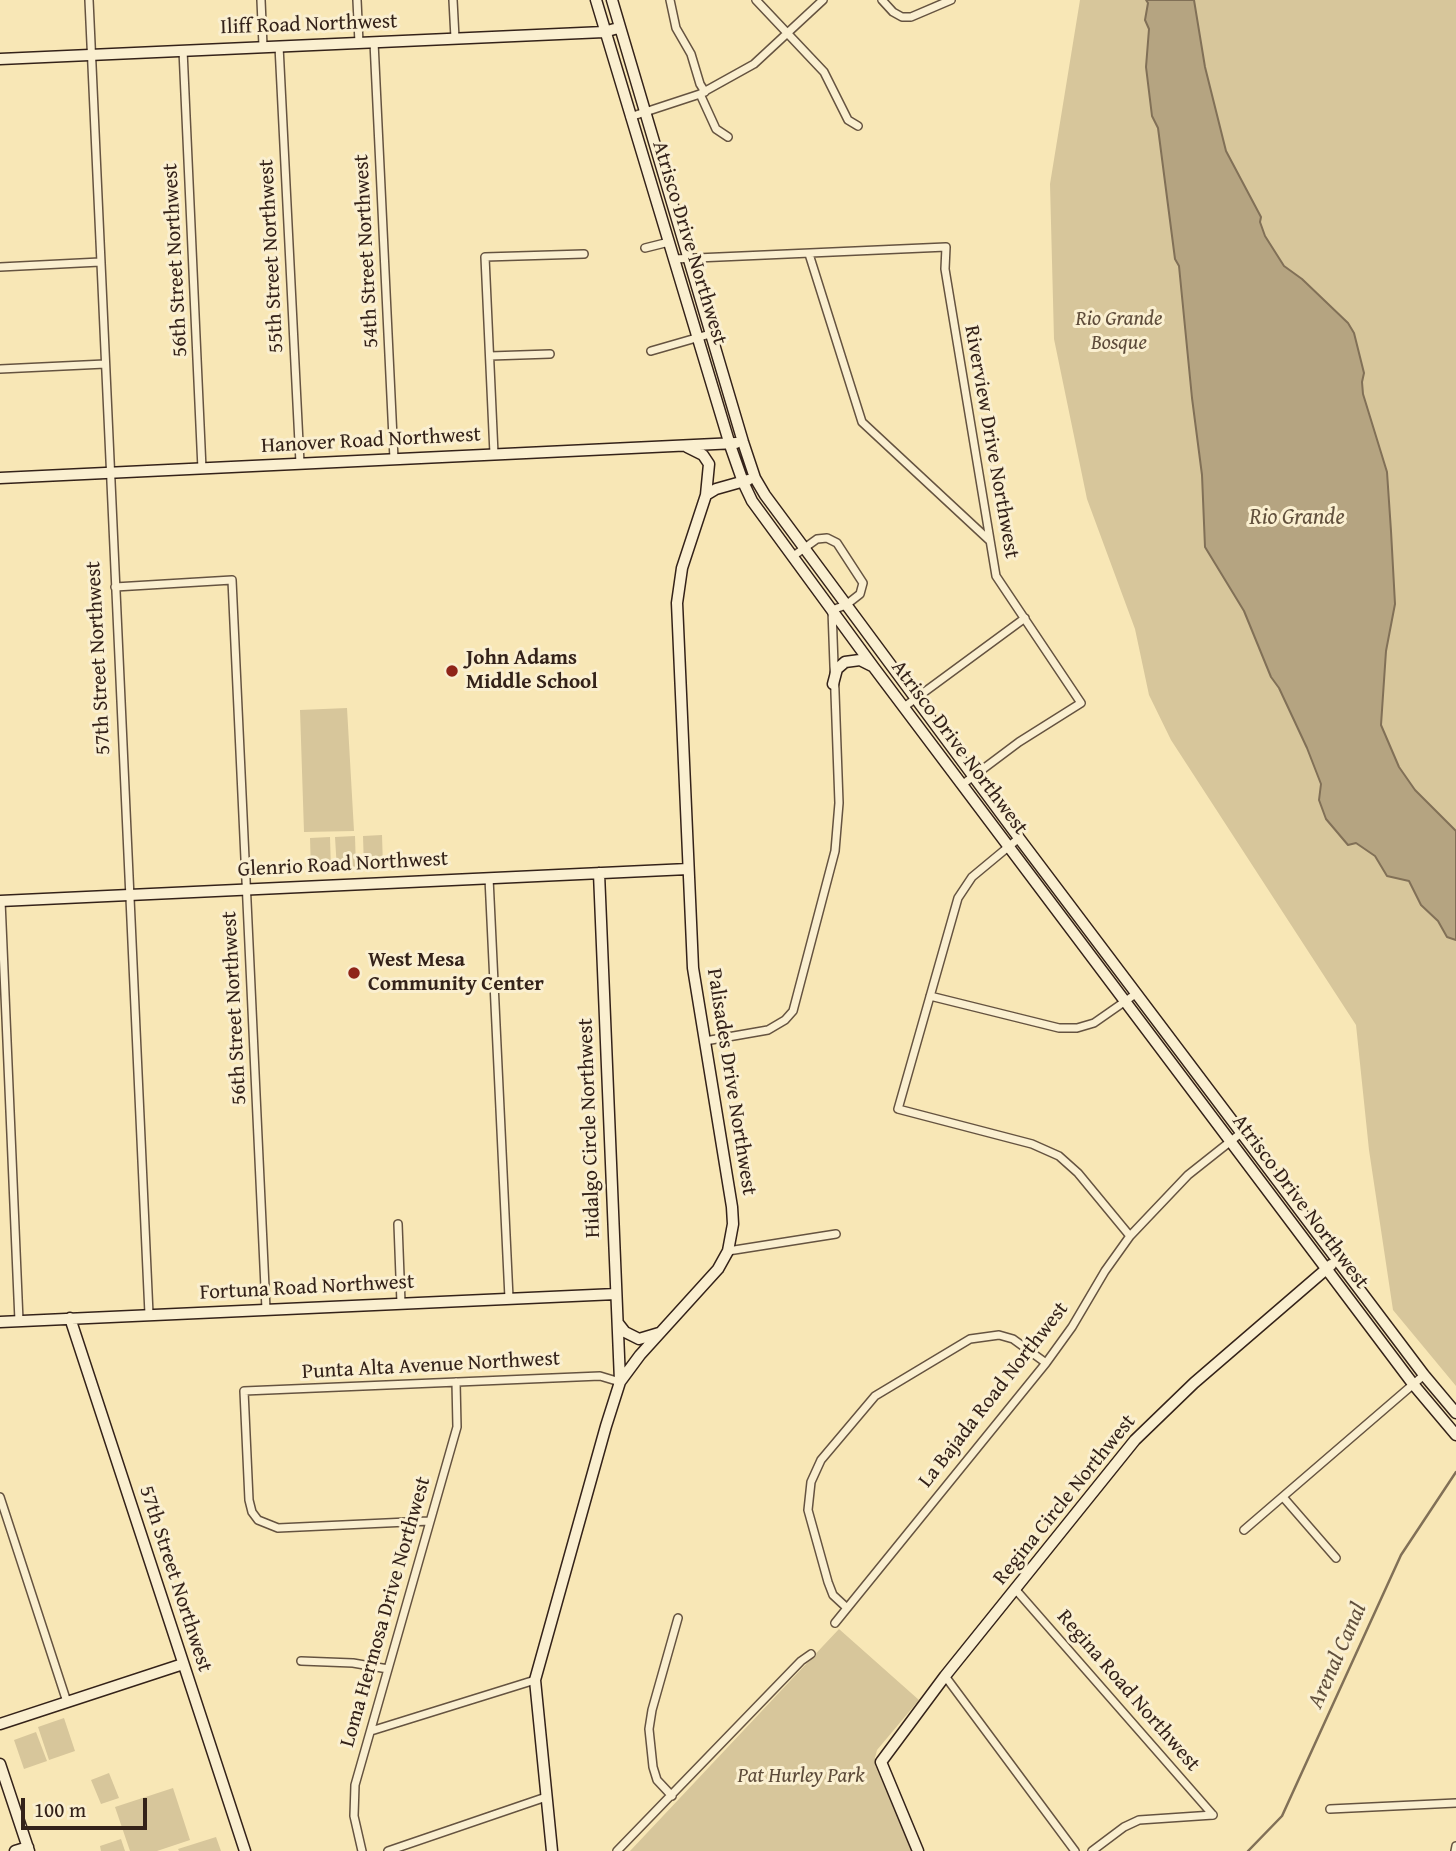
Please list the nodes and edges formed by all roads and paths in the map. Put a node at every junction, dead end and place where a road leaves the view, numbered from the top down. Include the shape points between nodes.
1 (89, 0) edge
2 (261, 0) edge
3 (357, 0) edge
4 (453, 0) edge
5 (596, 0) edge
6 (612, 0) edge
7 (670, 0) edge
8 (756, 0) edge
9 (823, 0) edge
10 (882, 0) edge
11 (951, 0) edge
12 (618, 29) junction
13 (604, 32) junction
14 (786, 33) junction
15 (454, 38) junction
16 (374, 42) junction
17 (359, 43) junction
18 (263, 46) junction
19 (279, 46) junction
20 (183, 50) junction
21 (91, 55) junction
22 (0, 59) edge
23 (703, 93) junction
24 (644, 113) junction
25 (630, 117) junction
26 (858, 126) dead end
27 (728, 137) dead end
28 (668, 242) junction
29 (645, 248) dead end
30 (584, 254) dead end
31 (809, 254) junction
32 (689, 258) junction
33 (674, 260) junction
34 (100, 262) junction
35 (0, 267) edge
36 (710, 334) junction
37 (697, 337) junction
38 (651, 351) dead end
39 (550, 354) dead end
40 (490, 356) junction
41 (105, 364) junction
42 (0, 369) edge
43 (743, 442) junction
44 (730, 445) junction
45 (687, 447) junction
46 (495, 454) junction
47 (394, 459) junction
48 (300, 463) junction
49 (202, 469) junction
50 (110, 474) junction
51 (0, 478) edge
52 (755, 478) junction
53 (743, 482) junction
54 (706, 495) junction
55 (990, 542) junction
56 (803, 549) junction
57 (792, 557) junction
58 (115, 587) junction
59 (846, 605) junction
60 (832, 610) junction
61 (1025, 618) junction
62 (875, 669) junction
63 (833, 684) junction
64 (916, 698) junction
65 (904, 706) junction
66 (974, 776) junction
67 (962, 784) junction
68 (1019, 838) junction
69 (1009, 847) junction
70 (688, 869) junction
71 (599, 873) junction
72 (489, 878) junction
73 (247, 889) junction
74 (130, 895) junction
75 (1, 901) edge
76 (1137, 993) junction
77 (930, 996) junction
78 (1125, 1001) junction
79 (705, 1041) junction
80 (1241, 1133) junction
81 (1230, 1141) junction
82 (398, 1224) dead end
83 (836, 1234) dead end
84 (1130, 1236) junction
85 (728, 1251) junction
86 (1338, 1261) junction
87 (1326, 1269) junction
88 (616, 1294) junction
89 (509, 1298) junction
90 (401, 1303) junction
91 (266, 1309) junction
92 (149, 1314) junction
93 (70, 1318) junction
94 (19, 1321) junction
95 (0, 1322) edge
96 (618, 1322) junction
97 (662, 1332) junction
98 (1046, 1363) junction
99 (1424, 1376) junction
100 (456, 1382) junction
101 (620, 1382) junction
102 (1413, 1384) junction
103 (1456, 1413) edge
104 (1456, 1435) edge
105 (0, 1497) edge
106 (1283, 1497) junction
107 (429, 1521) junction
108 (1244, 1530) dead end
109 (1336, 1558) dead end
110 (1016, 1590) junction
111 (848, 1608) junction
112 (678, 1618) dead end
113 (835, 1623) dead end
114 (811, 1654) dead end
115 (301, 1661) dead end
116 (183, 1664) junction
117 (387, 1669) junction
118 (945, 1676) junction
119 (535, 1680) junction
120 (67, 1702) junction
121 (0, 1724) edge
122 (371, 1731) junction
123 (0, 1764) edge
124 (672, 1796) junction
125 (546, 1797) junction
126 (1456, 1803) edge
127 (1330, 1809) dead end
128 (1456, 1846) edge
129 (28, 1849) edge
130 (15, 1851) edge
131 (245, 1851) edge
132 (362, 1851) edge
133 (388, 1851) edge
134 (552, 1851) edge
135 (617, 1851) edge
136 (918, 1851) edge
137 (1075, 1851) edge
138 (1092, 1851) edge
139 (1455, 1851) edge

1 - 21 street, 57th Street Northwest
2 - 18 street
3 - 17 street
4 - 15 street
5 - 13 street, Atrisco Drive Northwest
6 - 12 street, Atrisco Drive Northwest
7 - 23 street via 676,28 691,54
8 - 14 street
9 - 14 street
10 - 11 street via 893,12 911,17
12 - 13 street, Iliff Road Northwest
12 - 24 street, Atrisco Drive Northwest
13 - 15 street, Iliff Road Northwest
13 - 25 street, Atrisco Drive Northwest
14 - 23 street via 754,64
14 - 26 street via 824,72 848,120
15 - 16 street, Iliff Road Northwest
16 - 17 street, Iliff Road Northwest
16 - 47 street, 54th Street Northwest
17 - 19 street, Iliff Road Northwest
18 - 19 street, Iliff Road Northwest
18 - 20 street, Iliff Road Northwest
19 - 48 street, 55th Street Northwest
20 - 21 street, Iliff Road Northwest
20 - 49 street, 56th Street Northwest
21 - 22 street, Iliff Road Northwest
21 - 34 street, 57th Street Northwest
23 - 24 street
23 - 27 street via 716,130
24 - 25 street
24 - 32 street, Atrisco Drive Northwest
25 - 28 street, Atrisco Drive Northwest
28 - 29 street
28 - 33 street, Atrisco Drive Northwest
30 - 40 street via 485,257
31 - 32 street
31 - 55 street via 862,422
31 - 55 street, Riverview Drive Northwest via 946,247 945,269
32 - 33 street
32 - 36 street, Atrisco Drive Northwest
33 - 37 street, Atrisco Drive Northwest
34 - 35 street
34 - 41 street, 57th Street Northwest
36 - 37 street
36 - 43 street, Atrisco Drive Northwest
37 - 38 street
37 - 44 street, Atrisco Drive Northwest
39 - 40 street
40 - 46 street
41 - 42 street
41 - 50 street, 57th Street Northwest
43 - 44 street, Hanover Road Northwest
43 - 52 street, Atrisco Drive Northwest
44 - 45 street, Hanover Road Northwest
44 - 53 street, Atrisco Drive Northwest
45 - 46 street, Hanover Road Northwest
45 - 54 street, Palisades Drive Northwest via 709,464
46 - 47 street, Hanover Road Northwest
47 - 48 street, Hanover Road Northwest
48 - 49 street, Hanover Road Northwest
49 - 50 street, Hanover Road Northwest
50 - 51 street, Hanover Road Northwest
50 - 58 street, 57th Street Northwest
52 - 53 street
52 - 56 street, Atrisco Drive Northwest
53 - 54 street
53 - 57 street, Atrisco Drive Northwest
54 - 70 street, Palisades Drive Northwest via 682,568 677,603
55 - 61 street, Riverview Drive Northwest via 996,576
56 - 57 street
56 - 59 street, Atrisco Drive Northwest
56 - 59 street via 822,537 837,543 863,583 860,594
57 - 60 street, Atrisco Drive Northwest
58 - 73 street, 56th Street Northwest via 232,580
58 - 74 street, 57th Street Northwest
59 - 60 street
59 - 64 street, Atrisco Drive Northwest
60 - 62 street, Atrisco Drive Northwest
60 - 63 street
61 - 64 street
61 - 66 street, Riverview Drive Northwest via 1081,703
62 - 63 street via 850,660 837,670
62 - 65 street, Atrisco Drive Northwest
63 - 79 street via 838,825 795,1005 785,1020 768,1030
64 - 65 street
64 - 66 street, Atrisco Drive Northwest
65 - 67 street, Atrisco Drive Northwest
66 - 67 street
66 - 68 street, Atrisco Drive Northwest
67 - 69 street, Atrisco Drive Northwest
68 - 69 street
68 - 76 street, Atrisco Drive Northwest
69 - 77 street via 972,877 958,898
69 - 78 street, Atrisco Drive Northwest
70 - 71 street, Glenrio Road Northwest
70 - 79 street, Palisades Drive Northwest via 693,968
71 - 72 street, Glenrio Road Northwest
71 - 88 street, Hidalgo Circle Northwest
72 - 73 street, Glenrio Road Northwest
72 - 89 street
73 - 74 street, Glenrio Road Northwest
73 - 91 street, 56th Street Northwest
74 - 75 street, Glenrio Road Northwest
74 - 92 street, 57th Street Northwest
75 - 94 street
76 - 78 street
76 - 80 street, Atrisco Drive Northwest
77 - 78 street via 1059,1028 1094,1023
77 - 84 street via 898,1109 1032,1143 1059,1156
78 - 81 street, Atrisco Drive Northwest
79 - 85 street, Palisades Drive Northwest via 732,1207
80 - 81 street, La Bajada Road Northwest
80 - 86 street, Atrisco Drive Northwest
81 - 84 street, La Bajada Road Northwest via 1164,1197
81 - 87 street, Atrisco Drive Northwest
82 - 90 street
83 - 85 street
84 - 98 street, La Bajada Road Northwest
85 - 97 street, Palisades Drive Northwest via 712,1278
86 - 87 street, Regina Circle Northwest
86 - 99 street, Atrisco Drive Northwest
87 - 102 street, Atrisco Drive Northwest
87 - 110 street, Regina Circle Northwest via 1135,1440
88 - 89 street, Fortuna Road Northwest
88 - 96 street, Hidalgo Circle Northwest
89 - 90 street, Fortuna Road Northwest
90 - 91 street, Fortuna Road Northwest
91 - 92 street, Fortuna Road Northwest
92 - 93 street, Fortuna Road Northwest
93 - 94 street, Fortuna Road Northwest
93 - 116 street, 57th Street Northwest
94 - 95 street, Fortuna Road Northwest
96 - 97 street via 639,1339
96 - 101 street, Hidalgo Circle Northwest
97 - 101 street, Palisades Drive Northwest
98 - 111 street, La Bajada Road Northwest
98 - 111 street via 1013,1339 999,1335 970,1339 875,1396 821,1460 811,1482 808,1510 831,1588
99 - 102 street
99 - 103 street, Atrisco Drive Northwest
100 - 101 street, Punta Alta Avenue Northwest via 600,1376
100 - 107 street, Loma Hermosa Drive Northwest via 457,1427
100 - 107 street, Punta Alta Avenue Northwest via 244,1391 249,1500 258,1520 278,1528
101 - 119 street, Palisades Drive Northwest
102 - 104 street, Atrisco Drive Northwest
102 - 106 street
105 - 120 street
106 - 108 street
106 - 109 street
107 - 117 street, Loma Hermosa Drive Northwest
110 - 118 street, Regina Circle Northwest
110 - 138 street, Regina Road Northwest via 1213,1815 1139,1820
111 - 113 street, La Bajada Road Northwest
112 - 124 street via 649,1730 657,1780
114 - 124 street
115 - 117 street
116 - 120 street
116 - 131 street, 57th Street Northwest
117 - 122 street, Loma Hermosa Drive Northwest
118 - 136 street, Regina Circle Northwest via 881,1762
118 - 137 street
119 - 122 street
119 - 125 street
120 - 121 street
122 - 132 street, Loma Hermosa Drive Northwest via 353,1800
123 - 129 street
124 - 135 street
125 - 133 street
125 - 134 street
126 - 127 street
128 - 139 street
129 - 130 street

